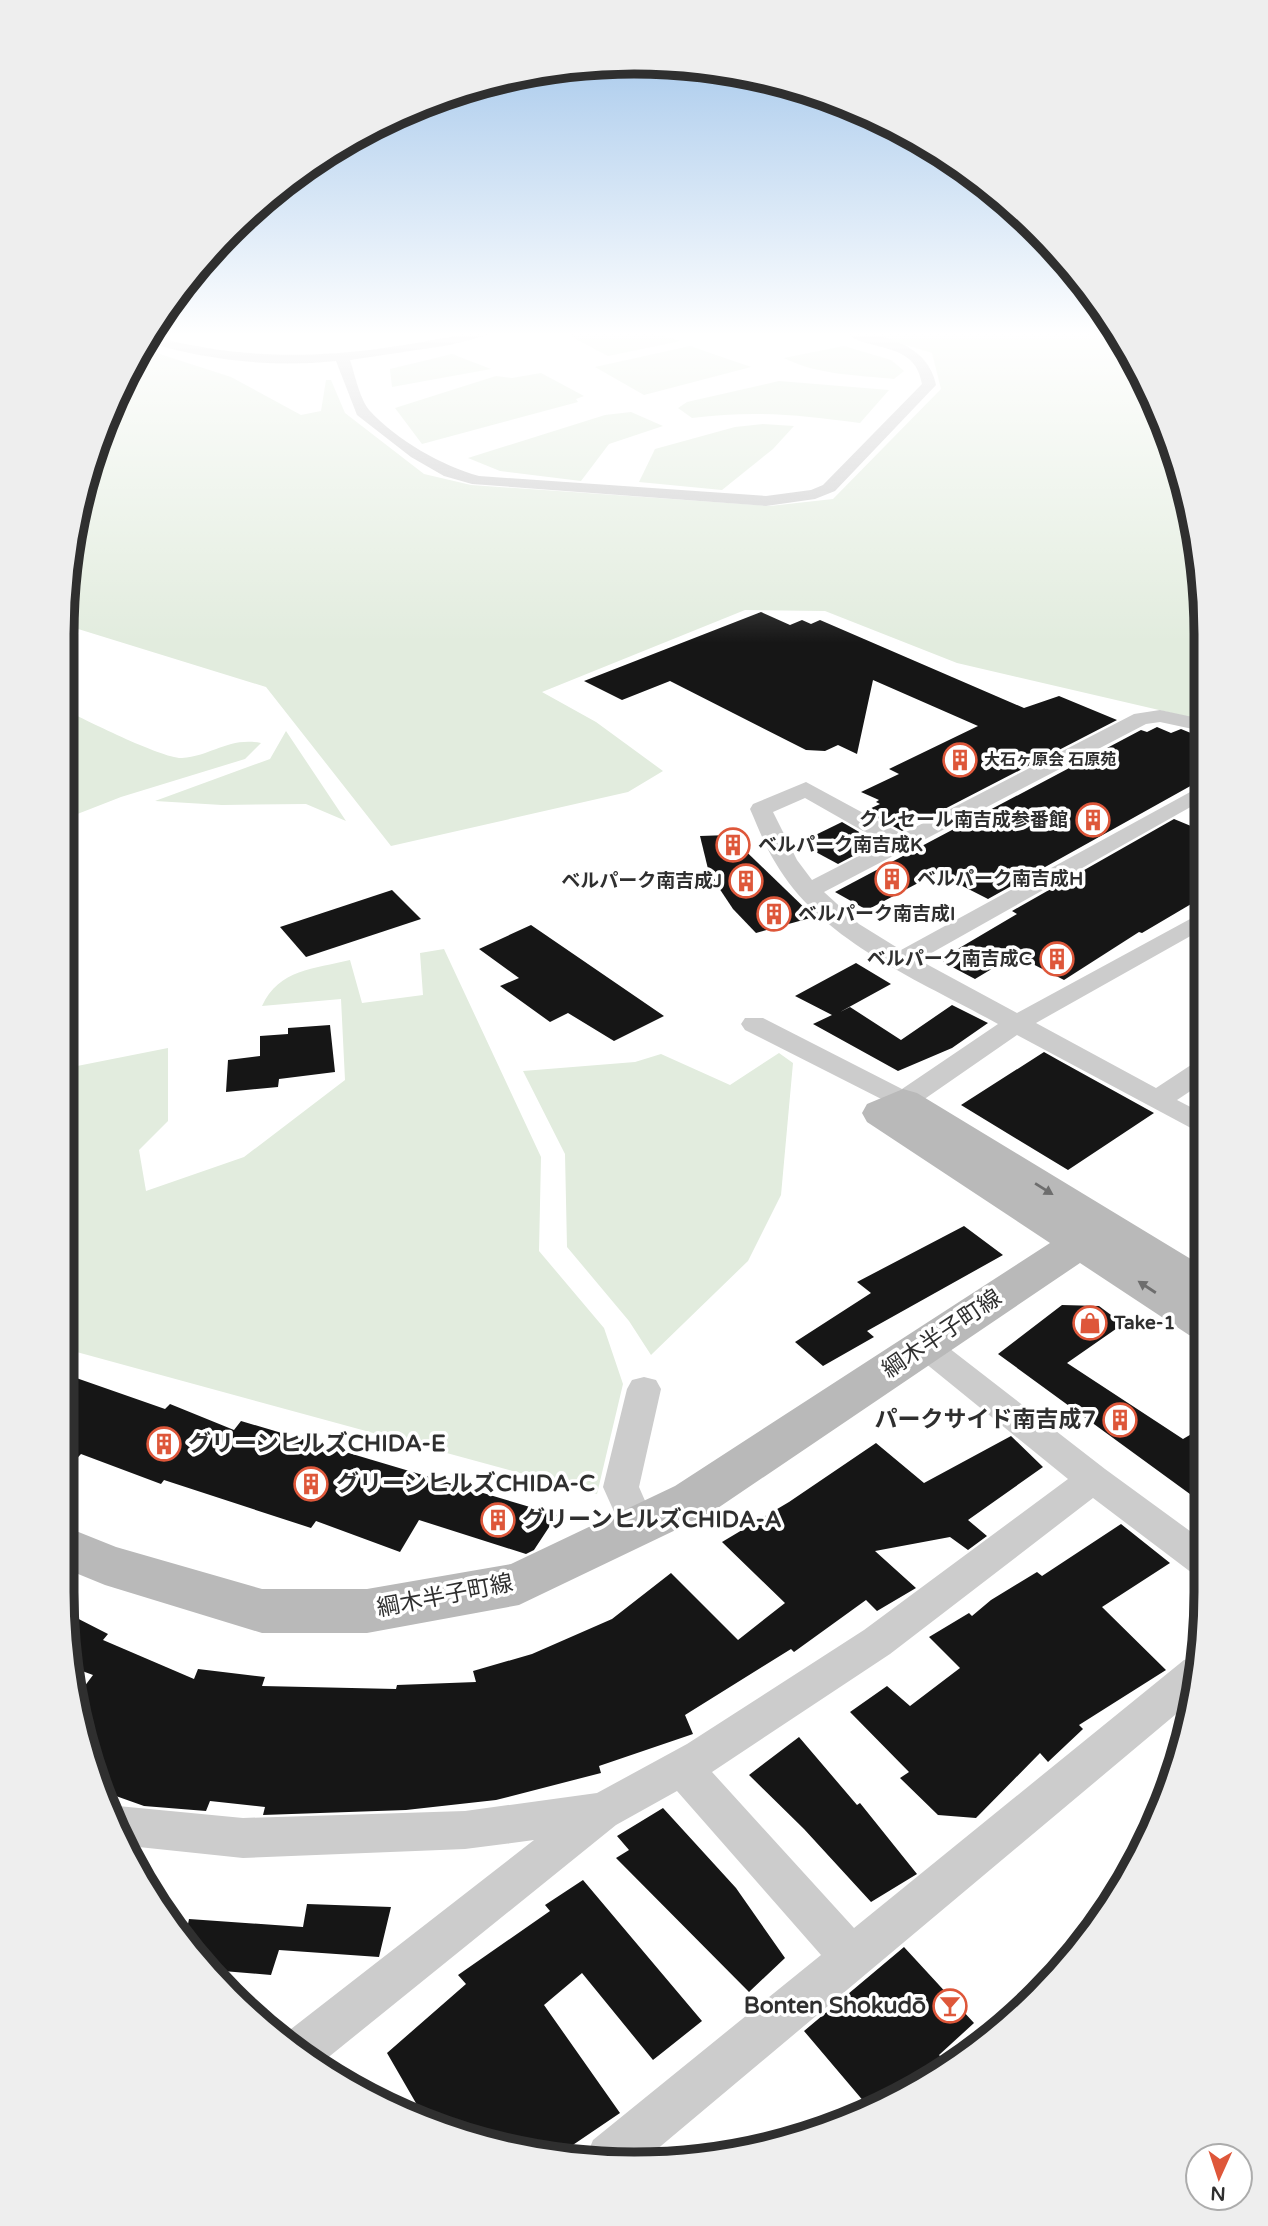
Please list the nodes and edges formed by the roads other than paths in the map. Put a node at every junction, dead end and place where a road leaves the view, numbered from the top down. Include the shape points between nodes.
1 (393, 436) edge
2 (880, 436) edge
3 (1194, 723) edge
4 (1194, 796) edge
5 (900, 842) junction
6 (809, 891) junction
7 (1194, 924) edge
8 (901, 960) junction
9 (1017, 1023) junction
10 (754, 1024) dead end
11 (1194, 1076) edge
12 (1158, 1100) junction
13 (903, 1101) junction
14 (1194, 1120) edge
15 (1092, 1235) junction
16 (1194, 1282) edge
17 (1194, 1315) edge
18 (925, 1346) junction
19 (645, 1390) dead end
20 (1093, 1479) junction
21 (638, 1526) junction
22 (74, 1551) edge
23 (1194, 1554) edge
24 (1187, 1681) edge
25 (682, 1767) junction
26 (603, 1811) junction
27 (125, 1826) edge
28 (852, 1958) junction
29 (306, 2046) edge
30 (617, 2152) edge

1 - 2 street via 450,474 478,481 766,501 815,495 829,488
3 - 5 street via 1160,716 1141,718
4 - 8 street
5 - 6 street
5 - 6 street via 806,789 761,809 786,862
6 - 8 street via 850,929
7 - 9 street
8 - 9 street
9 - 12 street
9 - 13 street
10 - 13 street
11 - 12 street
12 - 14 street
13 - 15 street via 881,1113
15 - 16 street
17 -> 15 street
15 - 18 street, 綱木半子町線
18 - 20 street
18 - 21 street, 綱木半子町線 via 692,1500
19 - 21 street via 621,1487
20 - 23 street
20 - 25 street via 877,1642
21 - 22 street, 綱木半子町線 via 519,1584 367,1611 262,1611
24 - 28 street
25 - 26 street
25 - 28 street
26 - 27 street via 465,1830 257,1838
26 - 29 street
28 - 30 street

